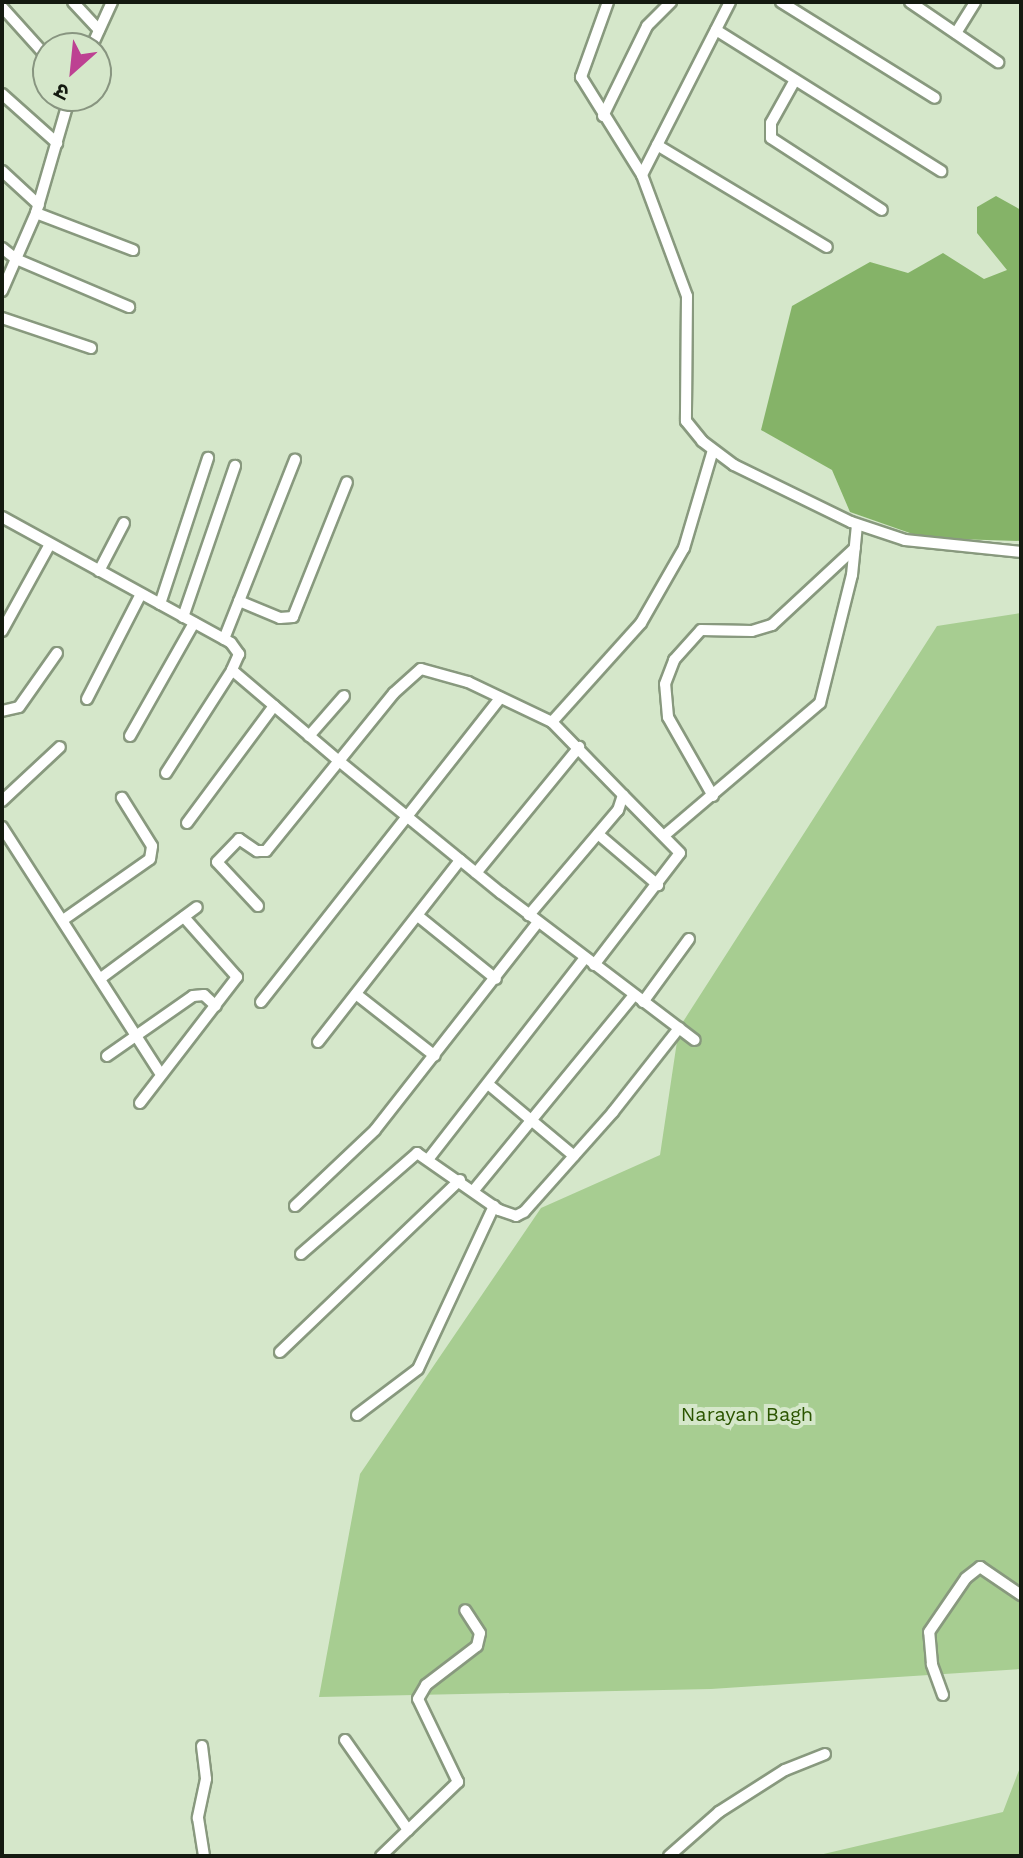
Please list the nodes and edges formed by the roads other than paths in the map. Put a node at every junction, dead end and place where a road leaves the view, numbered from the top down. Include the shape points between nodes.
1 (73, 2) edge
2 (112, 2) edge
3 (608, 2) edge
4 (671, 2) edge
5 (730, 2) edge
6 (781, 2) edge
7 (910, 2) edge
8 (975, 2) edge
9 (2, 7) edge
10 (99, 30) joint
11 (716, 30) junction
12 (956, 33) junction
13 (32, 40) edge
14 (998, 62) dead end
15 (795, 80) junction
16 (2, 94) edge
17 (935, 98) dead end
18 (66, 112) edge
19 (603, 116) junction
20 (57, 143) junction
21 (657, 145) junction
22 (2, 171) edge
23 (941, 171) dead end
24 (642, 175) junction
25 (38, 209) junction
26 (882, 210) dead end
27 (827, 247) dead end
28 (2, 248) edge
29 (133, 250) dead end
30 (16, 259) junction
31 (2, 291) edge
32 (129, 307) dead end
33 (2, 318) edge
34 (91, 348) dead end
35 (713, 450) junction
36 (208, 458) dead end
37 (295, 460) dead end
38 (235, 466) dead end
39 (347, 482) dead end
40 (2, 517) edge
41 (124, 523) dead end
42 (857, 525) junction
43 (50, 544) junction
44 (855, 548) junction
45 (1021, 552) edge
46 (99, 571) junction
47 (141, 594) junction
48 (239, 601) junction
49 (160, 604) junction
50 (183, 617) junction
51 (194, 623) junction
52 (2, 631) edge
53 (224, 639) junction
54 (57, 653) dead end
55 (232, 670) junction
56 (344, 696) dead end
57 (500, 698) junction
58 (87, 699) dead end
59 (274, 706) junction
60 (2, 711) edge
61 (552, 722) junction
62 (130, 736) dead end
63 (309, 736) junction
64 (60, 747) dead end
65 (579, 747) junction
66 (339, 761) junction
67 (166, 773) dead end
68 (623, 795) junction
69 (713, 796) junction
70 (122, 798) dead end
71 (2, 801) edge
72 (406, 816) junction
73 (187, 823) dead end
74 (2, 827) edge
75 (598, 834) junction
76 (666, 834) junction
77 (460, 860) junction
78 (476, 873) junction
79 (658, 885) junction
80 (258, 906) dead end
81 (197, 907) dead end
82 (418, 916) junction
83 (184, 917) junction
84 (534, 918) junction
85 (63, 920) junction
86 (689, 939) dead end
87 (589, 961) junction
88 (101, 978) junction
89 (496, 979) junction
90 (356, 994) junction
91 (638, 999) junction
92 (261, 1002) dead end
93 (216, 1006) junction
94 (679, 1028) junction
95 (138, 1035) junction
96 (695, 1040) dead end
97 (318, 1042) dead end
98 (107, 1056) dead end
99 (435, 1056) junction
100 (159, 1072) junction
101 (488, 1084) junction
102 (140, 1103) dead end
103 (532, 1119) junction
104 (574, 1156) junction
105 (430, 1157) junction
106 (460, 1180) junction
107 (474, 1190) junction
108 (295, 1206) dead end
109 (494, 1206) junction
110 (301, 1254) dead end
111 (280, 1352) dead end
112 (357, 1415) dead end
113 (1021, 1595) edge
114 (465, 1610) dead end
115 (943, 1695) dead end
116 (345, 1740) dead end
117 (202, 1746) dead end
118 (825, 1754) dead end
119 (408, 1830) junction
120 (204, 1856) edge
121 (381, 1856) edge
122 (669, 1856) edge

1 - 10 street
2 - 10 street
3 - 19 street via 581,77
4 - 19 street via 647,26
5 - 11 street
6 - 17 street
7 - 12 street
8 - 12 street
9 - 13 street
11 - 15 street
11 - 21 street
12 - 14 street
15 - 23 street
15 - 26 street via 771,123 771,138
16 - 20 street
18 - 20 street
19 - 24 street
20 - 25 street
21 - 24 street
21 - 27 street
22 - 25 street
24 - 35 street via 687,296 686,421
25 - 29 street
25 - 30 street
28 - 30 street
30 - 31 street
30 - 32 street
33 - 34 street
35 - 42 street
35 - 61 street via 684,548 641,623
36 - 49 street
37 - 48 street
38 - 50 street
39 - 48 street via 293,617 280,618
40 - 43 street
41 - 46 street
42 - 44 street
42 - 45 street via 905,540
43 - 46 street
43 - 52 street
44 - 69 street via 820,703
44 - 69 street via 772,625 752,631 701,630 674,660 665,684 668,717
46 - 47 street
47 - 49 street
47 - 58 street
48 - 53 street
49 - 50 street
50 - 51 street
51 - 53 street
51 - 62 street
53 - 55 street via 239,654
54 - 60 street via 19,707
55 - 59 street
55 - 67 street
56 - 63 street
57 - 61 street
57 - 66 street via 421,669
57 - 72 street
59 - 63 street
59 - 73 street
61 - 65 street
63 - 66 street
64 - 71 street
65 - 68 street
65 - 78 street
66 - 72 street
66 - 80 street via 266,851 239,839 217,862
68 - 75 street
68 - 76 street
69 - 76 street
70 - 85 street via 152,846 150,859
72 - 77 street
72 - 92 street
74 - 85 street
75 - 79 street
75 - 84 street
76 - 79 street via 680,853
77 - 78 street
77 - 82 street
78 - 84 street
79 - 87 street
81 - 83 street
82 - 89 street
82 - 90 street
83 - 88 street
83 - 93 street via 236,972 236,981
84 - 87 street
84 - 89 street
85 - 88 street
86 - 91 street
87 - 91 street
87 - 101 street
88 - 95 street
89 - 99 street
90 - 97 street
90 - 99 street
91 - 94 street
91 - 103 street
93 - 95 street via 199,994
93 - 100 street
94 - 96 street
94 - 104 street
95 - 98 street
95 - 100 street
99 - 108 street via 375,1130
100 - 102 street
101 - 103 street
101 - 105 street
103 - 104 street
103 - 107 street
104 - 109 street via 524,1212 507,1214
105 - 106 street
105 - 110 street via 411,1155
106 - 107 street
106 - 111 street
107 - 109 street
109 - 112 street via 418,1369
113 - 115 street via 980,1567 966,1578 929,1632
114 - 119 street via 480,1633 477,1646 426,1685 418,1699 458,1782
116 - 119 street
117 - 120 street via 206,1779 198,1818
118 - 122 street via 785,1770 719,1812
119 - 121 street

